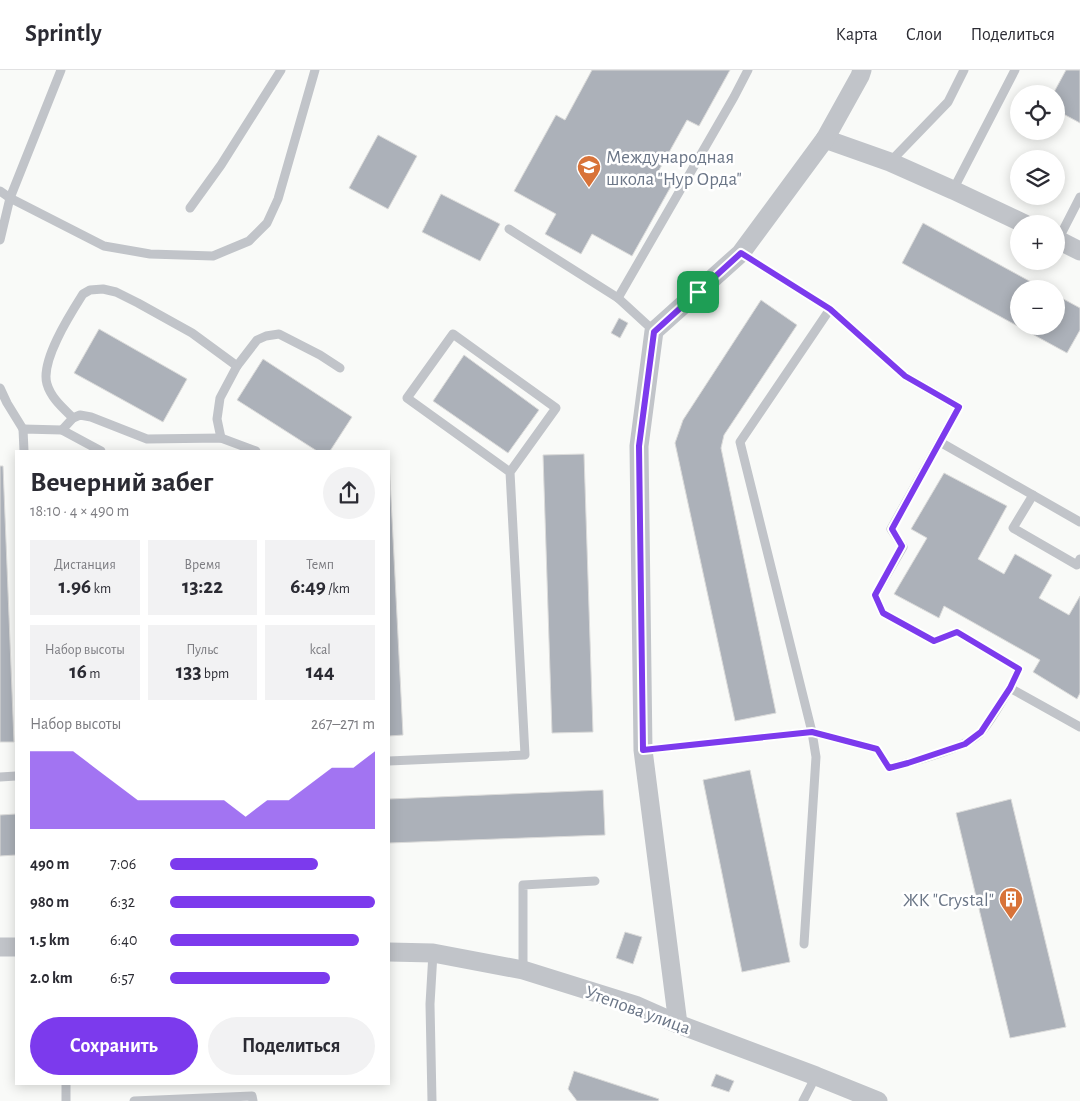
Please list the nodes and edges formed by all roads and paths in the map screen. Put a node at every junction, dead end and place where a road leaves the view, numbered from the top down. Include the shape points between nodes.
1 (61, 70) edge
2 (281, 70) edge
3 (315, 70) edge
4 (748, 70) edge
5 (862, 70) edge
6 (964, 70) edge
7 (1015, 70) edge
8 (825, 139) junction
9 (890, 162) junction
10 (953, 190) junction
11 (0, 192) edge
12 (1080, 197) edge
13 (10, 198) junction
14 (190, 208) dead end
15 (1010, 217) edge
16 (1065, 224) edge
17 (509, 228) dead end
18 (0, 240) edge
19 (1065, 243) edge
20 (1080, 251) edge
21 (741, 253) junction
22 (618, 298) junction
23 (830, 309) junction
24 (654, 332) junction
25 (237, 366) junction
26 (340, 368) dead end
27 (0, 388) edge
28 (73, 418) junction
29 (23, 429) junction
30 (62, 430) junction
31 (222, 438) junction
32 (940, 442) junction
33 (24, 450) edge
34 (99, 450) edge
35 (253, 450) edge
36 (510, 472) junction
37 (1033, 495) junction
38 (1080, 522) edge
39 (1080, 559) edge
40 (1010, 688) junction
41 (1080, 727) edge
42 (812, 732) junction
43 (643, 750) junction
44 (390, 761) edge
45 (15, 776) edge
46 (0, 777) edge
47 (595, 881) dead end
48 (804, 944) dead end
49 (0, 947) edge
50 (15, 947) edge
51 (390, 952) edge
52 (433, 953) junction
53 (523, 970) junction
54 (678, 1024) junction
55 (816, 1076) junction
56 (66, 1085) edge
57 (66, 1101) edge
58 (134, 1101) edge
59 (252, 1101) edge
60 (432, 1101) edge
61 (803, 1101) edge
62 (878, 1101) edge

1 - 13 lane
2 - 14 lane
3 - 13 lane via 278,199 267,224 249,241 213,256 150,254 104,246
4 - 22 lane
5 - 8 street
6 - 9 lane via 948,102
7 - 10 lane
8 - 9 street
8 - 21 street
9 - 10 street
10 - 15 street
11 - 13 lane
12 - 16 lane
13 - 18 lane
17 - 22 lane
19 - 20 street
21 - 23 lane
21 - 24 street
22 - 24 lane
23 - 32 lane via 905,376 959,407
23 - 42 lane via 740,442
24 - 43 street via 639,446
25 - 26 lane via 257,340 279,334
25 - 28 lane via 192,333 138,303 116,292 90,290 83,294 57,339 47,370 47,383 55,400
25 - 31 lane via 220,398 217,419
27 - 29 lane
28 - 30 lane
28 - 31 lane via 80,415 91,417 147,439
29 - 30 lane
29 - 33 lane
30 - 34 lane
31 - 35 lane
32 - 37 lane
32 - 40 lane via 892,529 902,546 875,595 883,613 934,641 957,632 1019,669
36 - 36 lane via 556,408 453,334 407,398
36 - 44 lane via 524,755
37 - 38 lane
37 - 39 lane via 1013,528 1077,565
40 - 41 lane
40 - 42 lane via 981,732 965,744 889,768 877,749
42 - 43 lane
42 - 48 lane via 816,757
43 - 54 street
45 - 46 lane
47 - 53 lane via 523,885
49 - 50 street
51 - 52 street, Утепова улица
52 - 53 street, Утепова улица
52 - 60 lane via 430,1004
53 - 54 street, Утепова улица via 635,1005
54 - 55 street, Утепова улица
55 - 61 lane
55 - 62 street, Утепова улица
56 - 57 lane
58 - 59 lane via 252,1096

